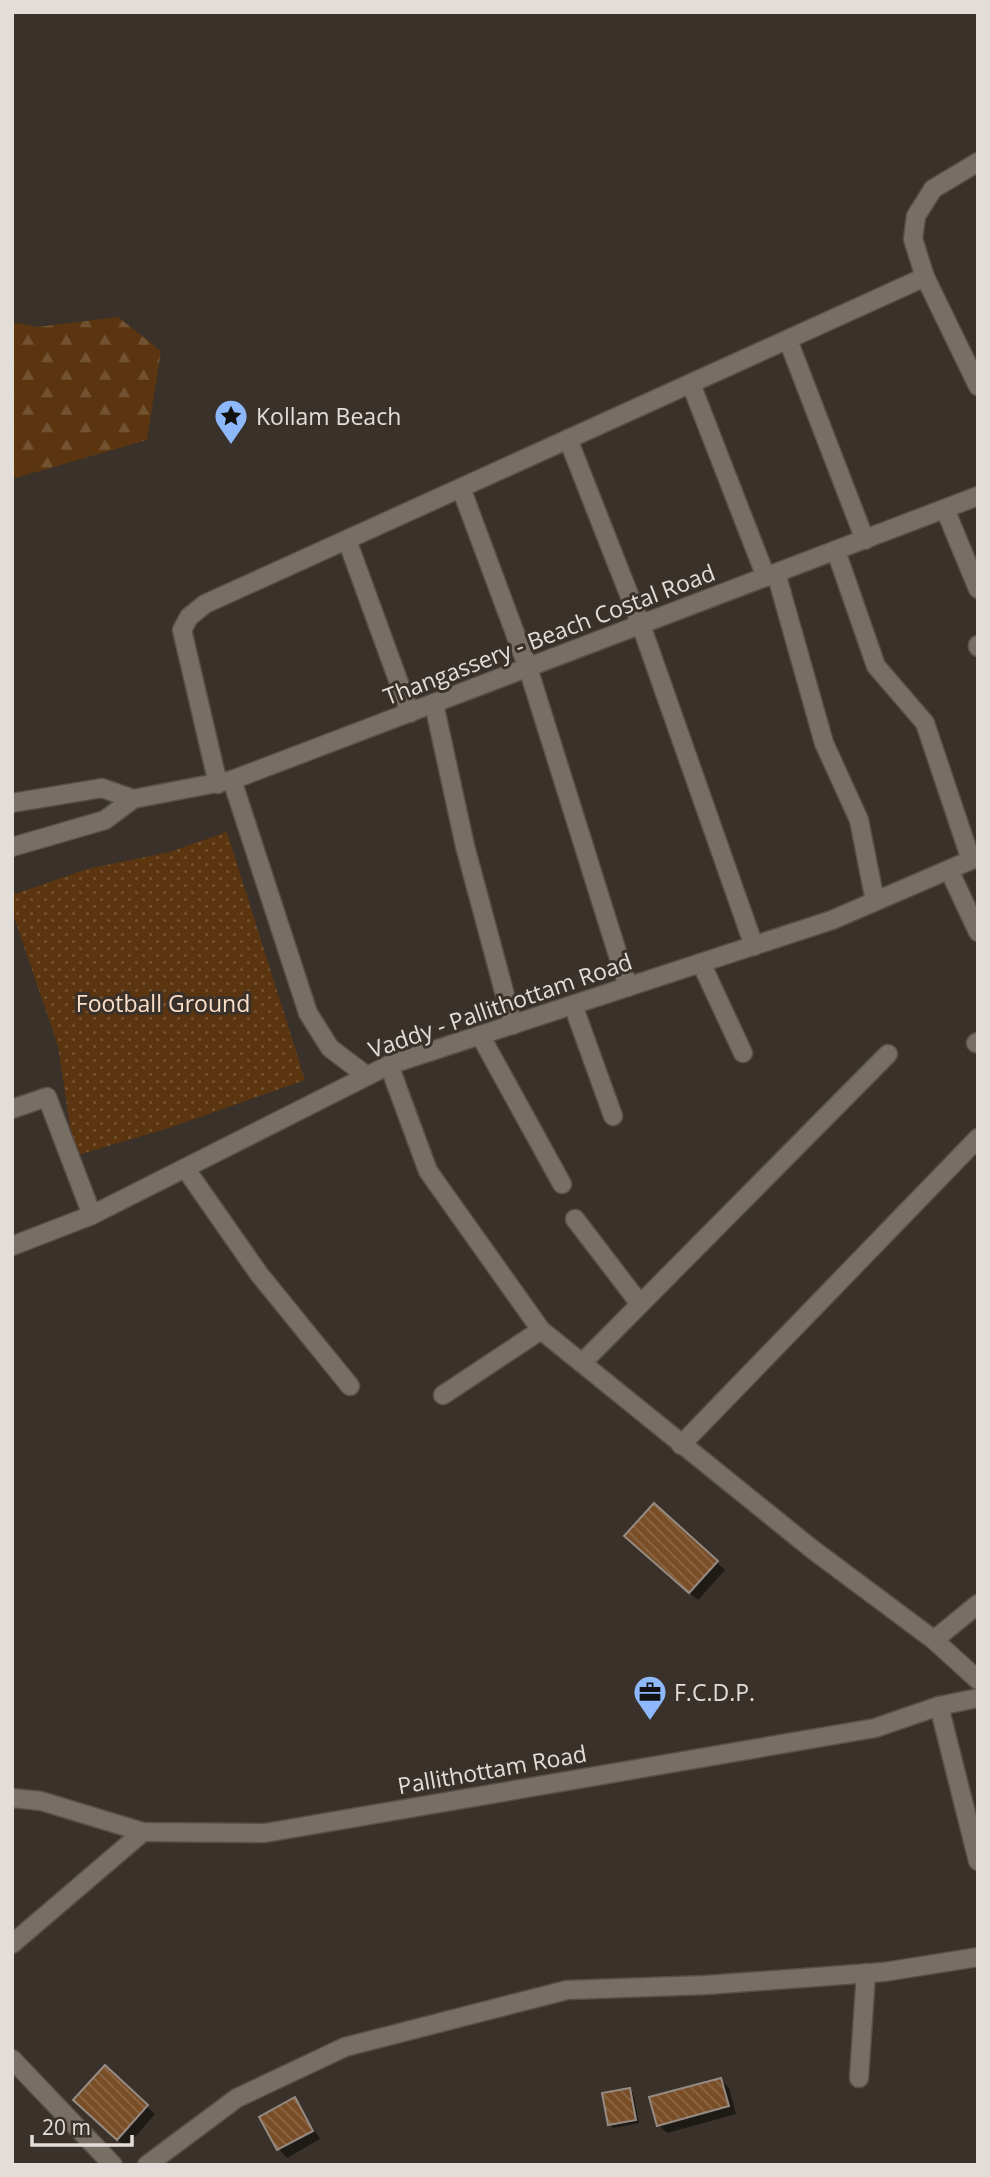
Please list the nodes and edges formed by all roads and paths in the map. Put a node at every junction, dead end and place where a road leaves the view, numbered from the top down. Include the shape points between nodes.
1 (978, 162) edge
2 (925, 278) junction
3 (788, 340) junction
4 (691, 384) junction
5 (978, 386) edge
6 (568, 439) junction
7 (461, 488) junction
8 (978, 496) edge
9 (945, 509) junction
10 (347, 540) junction
11 (865, 540) junction
12 (836, 551) junction
13 (771, 575) junction
14 (978, 590) edge
15 (641, 625) junction
16 (528, 668) junction
17 (433, 704) junction
18 (410, 713) junction
19 (225, 782) junction
20 (133, 799) junction
21 (12, 803) edge
22 (12, 847) edge
23 (974, 858) edge
24 (949, 870) junction
25 (875, 901) junction
26 (978, 932) edge
27 (754, 946) junction
28 (701, 963) junction
29 (628, 986) junction
30 (573, 1005) junction
31 (513, 1025) junction
32 (480, 1035) junction
33 (743, 1053) dead end
34 (888, 1054) dead end
35 (389, 1065) junction
36 (367, 1076) junction
37 (12, 1109) edge
38 (613, 1116) dead end
39 (978, 1138) edge
40 (185, 1168) junction
41 (562, 1184) dead end
42 (92, 1215) junction
43 (575, 1219) dead end
44 (12, 1246) edge
45 (640, 1304) junction
46 (541, 1330) junction
47 (582, 1363) junction
48 (350, 1386) dead end
49 (443, 1395) dead end
50 (681, 1445) junction
51 (978, 1604) edge
52 (934, 1640) junction
53 (978, 1680) edge
54 (978, 1698) edge
55 (939, 1706) junction
56 (12, 1798) edge
57 (143, 1832) junction
58 (978, 1861) edge
59 (12, 1944) edge
60 (978, 1957) edge
61 (866, 1973) junction
62 (12, 2059) edge
63 (859, 2078) dead end
64 (113, 2165) edge
65 (147, 2165) edge

1 - 2 street via 933,189 916,216 913,239
2 - 3 street
2 - 5 street
3 - 4 street
3 - 11 street
4 - 6 street
4 - 13 street
6 - 7 street
6 - 15 street
7 - 10 street
7 - 16 street
8 - 9 street, Thangassery - Beach Costal Road
9 - 11 street, Thangassery - Beach Costal Road
9 - 14 street
10 - 18 street
10 - 19 street via 205,604 182,630
11 - 12 street, Thangassery - Beach Costal Road
12 - 13 street, Thangassery - Beach Costal Road
12 - 23 street via 876,666 925,723
13 - 15 street, Thangassery - Beach Costal Road
13 - 25 street via 824,743 859,820
15 - 16 street, Thangassery - Beach Costal Road
15 - 27 street
16 - 17 street, Thangassery - Beach Costal Road
16 - 29 street
17 - 18 street, Thangassery - Beach Costal Road
17 - 31 street
18 - 19 street, Thangassery - Beach Costal Road
19 - 20 street, Thangassery - Beach Costal Road
19 - 36 street via 308,1013 330,1048
20 - 21 street, Thangassery - Beach Costal Road via 102,788
20 - 22 street, Thangassery - Beach Costal Road via 105,820
23 - 24 street, Vaddy - Pallithottam Road
24 - 25 street, Vaddy - Pallithottam Road
24 - 26 street
25 - 27 street, Vaddy - Pallithottam Road
27 - 28 street, Vaddy - Pallithottam Road
28 - 29 street, Vaddy - Pallithottam Road
28 - 33 street
29 - 30 street, Vaddy - Pallithottam Road
30 - 31 street, Vaddy - Pallithottam Road
30 - 38 street
31 - 32 street, Vaddy - Pallithottam Road
32 - 35 street, Vaddy - Pallithottam Road
32 - 41 street
34 - 45 street
35 - 36 street, Vaddy - Pallithottam Road
35 - 46 street via 428,1171
36 - 40 street, Vaddy - Pallithottam Road
37 - 42 street via 47,1097
39 - 50 street
40 - 42 street, Vaddy - Pallithottam Road
40 - 48 street via 259,1274
42 - 44 street, Vaddy - Pallithottam Road
43 - 45 street
45 - 47 street
46 - 47 street
46 - 49 street
47 - 50 street
50 - 52 street
51 - 52 street
52 - 53 street
54 - 55 street, Pallithottam Road
55 - 57 street, Pallithottam Road via 875,1728 265,1833
55 - 58 street
56 - 57 street, Pallithottam Road via 41,1801
57 - 59 street
60 - 61 street
61 - 63 street
61 - 65 street via 567,1990 345,2047 237,2098
62 - 64 street

